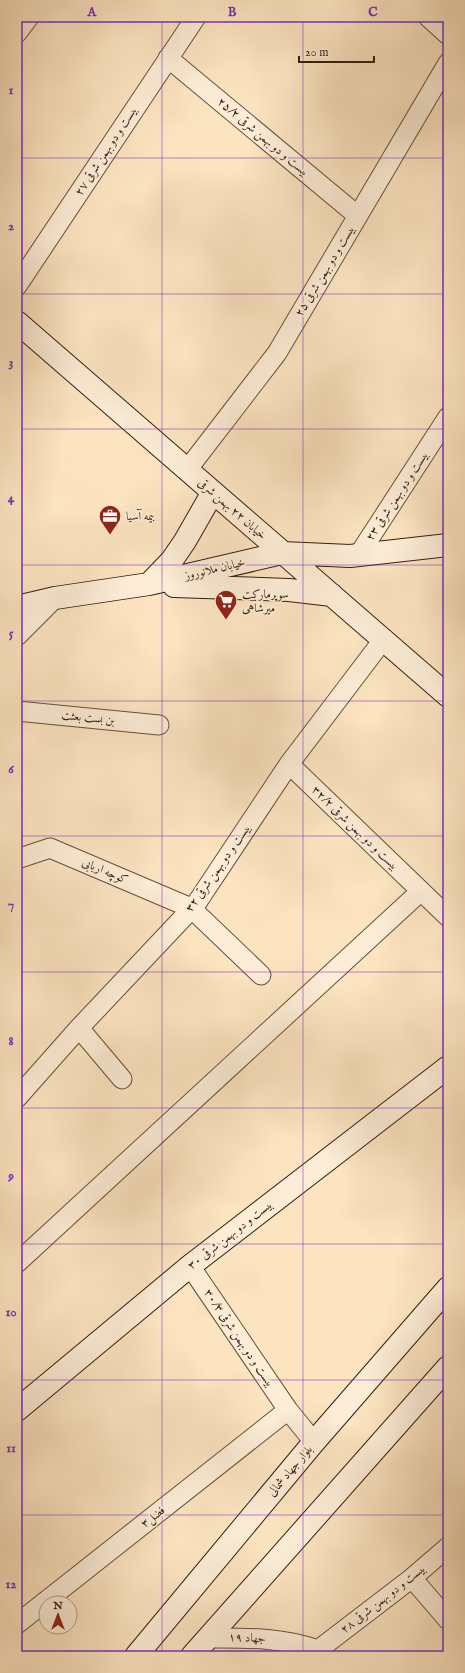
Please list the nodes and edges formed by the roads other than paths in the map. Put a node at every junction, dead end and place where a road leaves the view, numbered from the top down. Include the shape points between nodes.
1 (29, 17) edge
2 (196, 17) edge
3 (428, 17) edge
4 (17, 33) edge
5 (448, 35) edge
6 (168, 58) junction
7 (448, 62) edge
8 (358, 216) junction
9 (17, 286) edge
10 (17, 322) edge
11 (448, 417) edge
12 (187, 470) junction
13 (213, 492) junction
14 (448, 545) edge
15 (282, 553) junction
16 (358, 556) junction
17 (149, 584) junction
18 (332, 595) junction
19 (55, 598) junction
20 (17, 607) edge
21 (17, 636) edge
22 (382, 640) junction
23 (448, 696) edge
24 (17, 711) edge
25 (159, 725) dead end
26 (289, 764) junction
27 (17, 859) edge
28 (421, 891) junction
29 (191, 908) junction
30 (448, 917) edge
31 (260, 975) dead end
32 (79, 1028) junction
33 (448, 1067) edge
34 (122, 1079) dead end
35 (17, 1098) edge
36 (17, 1263) edge
37 (190, 1266) junction
38 (448, 1288) edge
39 (448, 1367) edge
40 (17, 1410) edge
41 (288, 1410) junction
42 (314, 1442) junction
43 (448, 1547) edge
44 (412, 1578) junction
45 (448, 1620) edge
46 (17, 1624) edge
47 (209, 1638) junction
48 (311, 1653) edge
49 (136, 1656) edge
50 (192, 1656) edge

1 - 4 street
2 - 6 street, بیست و دو بهمن شرقی ۲۷
3 - 5 street
6 - 8 street, بیست و دو بهمن شرقی ۲۵/۲
6 - 9 street, بیست و دو بهمن شرقی ۲۷
7 - 8 street, بیست و دو بهمن شرقی ۲۵
8 - 12 street, بیست و دو بهمن شرقی ۲۵ via 277,353
10 - 12 main road, خیابان ۲۲ بهمن شرقی
11 - 16 street, بیست و دو بهمن شرقی ۲۳
12 - 13 main road, خیابان ۲۲ بهمن شرقی
13 - 15 main road, خیابان ۲۲ بهمن شرقی
13 - 17 main road, خیابان ملانوروز via 172,560
14 - 16 main road, خیابان ملانوروز
15 - 16 main road, خیابان ملانوروز
15 - 17 main road, خیابان ملانوروز
15 - 18 main road, خیابان ۲۲ بهمن شرقی
17 - 18 main road via 289,590
17 - 19 main road, خیابان ملانوروز
18 - 22 main road, خیابان ۲۲ بهمن شرقی
19 - 20 main road, خیابان ملانوروز
19 - 21 street
22 - 23 main road, خیابان ۲۲ بهمن شرقی
22 - 26 street, بیست و دو بهمن شرقی ۳۲
24 - 25 street, بن بست بعثت
26 - 28 street, بیست و دو بهمن شرقی ۳۲/۲
26 - 29 street, بیست و دو بهمن شرقی ۳۲
27 - 29 street, کوچه اربابی via 50,848
28 - 30 street, بیست و دو بهمن شرقی ۳۲/۲
28 - 36 street
29 - 31 street
29 - 32 street, بیست و دو بهمن شرقی ۳۲
32 - 34 street
32 - 35 street, بیست و دو بهمن شرقی ۳۲
33 - 37 main road, بیست و دو بهمن شرقی ۳۰
37 - 40 main road, بیست و دو بهمن شرقی ۳۰
37 - 41 street, بیست و دو بهمن شرقی ۳۰/۳
38 - 42 main road, بلوار جهاد شمالی
39 - 47 main road
41 - 42 street, بیست و دو بهمن شرقی ۳۰/۳
41 - 46 street, فضل۳
42 - 49 main road, بلوار جهاد شمالی
43 - 44 street, بیست و دو بهمن شرقی ۲۸
44 - 45 street
44 - 48 street, بیست و دو بهمن شرقی ۲۸
47 - 48 street, جهاد ۱۹ via 258,1638 298,1642
47 - 50 main road

